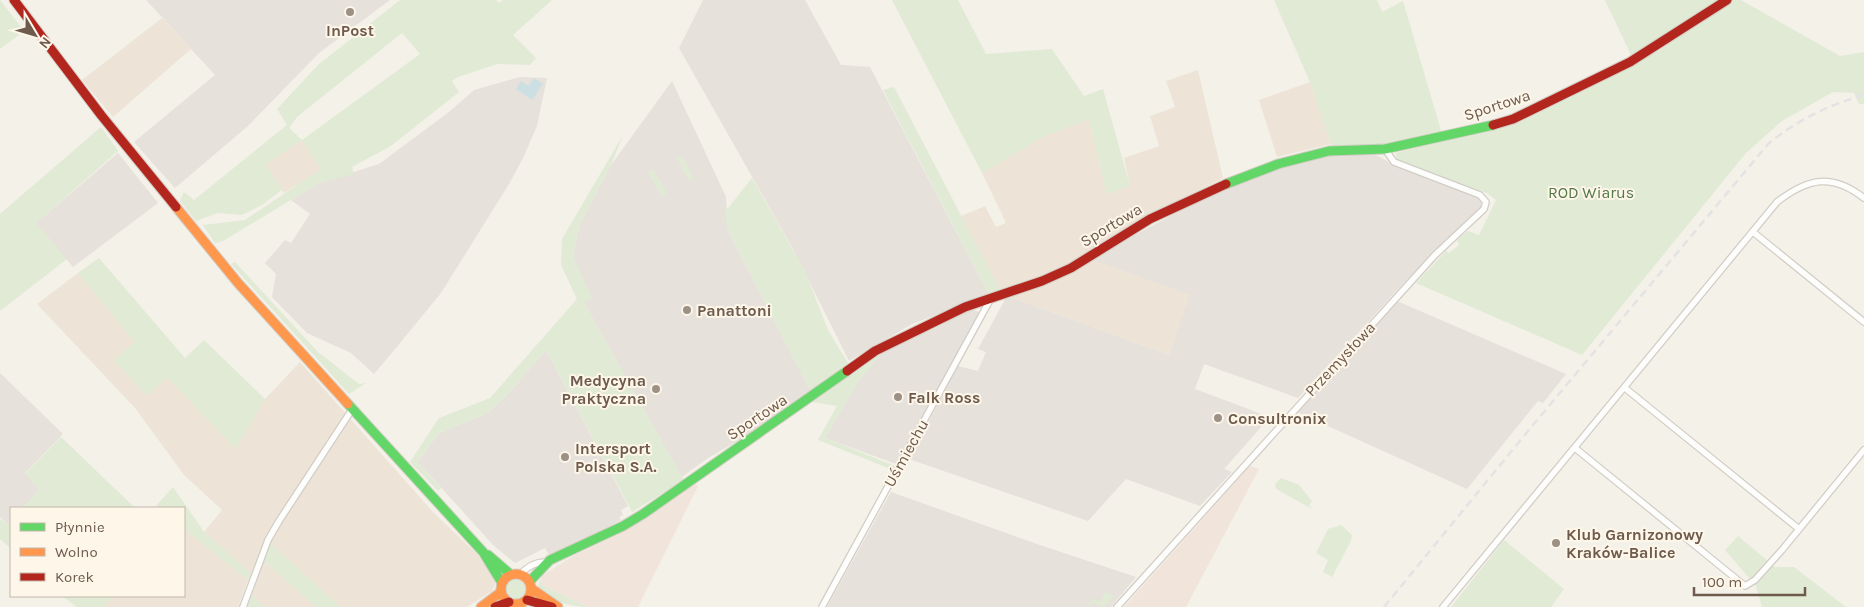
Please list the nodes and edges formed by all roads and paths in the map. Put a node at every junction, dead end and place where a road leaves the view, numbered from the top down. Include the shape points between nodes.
1 (14, 0) edge
2 (1727, 0) edge
3 (1385, 149) junction
4 (1864, 198) edge
5 (1753, 232) junction
6 (990, 300) junction
7 (1864, 322) edge
8 (1625, 388) junction
9 (352, 408) junction
10 (1575, 448) junction
11 (1864, 450) edge
12 (1798, 529) junction
13 (483, 552) junction
14 (547, 562) junction
15 (515, 574) junction
16 (531, 585) junction
17 (502, 587) junction
18 (526, 600) junction
19 (508, 602) junction
20 (243, 607) edge
21 (481, 607) edge
22 (495, 607) edge
23 (552, 607) edge
24 (558, 607) edge
25 (822, 607) edge
26 (1117, 607) edge
27 (1443, 607) edge

1 - 9 street via 170,200 238,282
2 - 3 street, Sportowa via 1630,62 1513,119
3 - 6 street, Sportowa via 1329,151 1250,174 1150,218 1071,268
3 - 26 street, Przemysłowa via 1394,162 1482,196 1486,202 1484,209 1436,255
4 - 5 street via 1839,183 1818,181 1801,185 1777,202
5 - 7 street
5 - 8 street
6 - 14 street, Sportowa via 956,311 875,351 644,514
6 - 25 street, Uśmiechu
8 - 10 street
8 - 12 street
9 - 13 street
9 - 20 street via 272,533
10 - 12 street via 1745,586 1755,580
10 - 27 street
11 - 12 street
13 - 15 street
13 - 17 street
14 - 15 street, Sportowa via 540,561
14 - 16 street, Sportowa
15 - 16 street
15 - 17 street
16 - 18 street
16 - 24 street
17 - 19 street
17 - 21 street
18 - 19 street via 518,604
18 - 23 street
19 - 22 street

